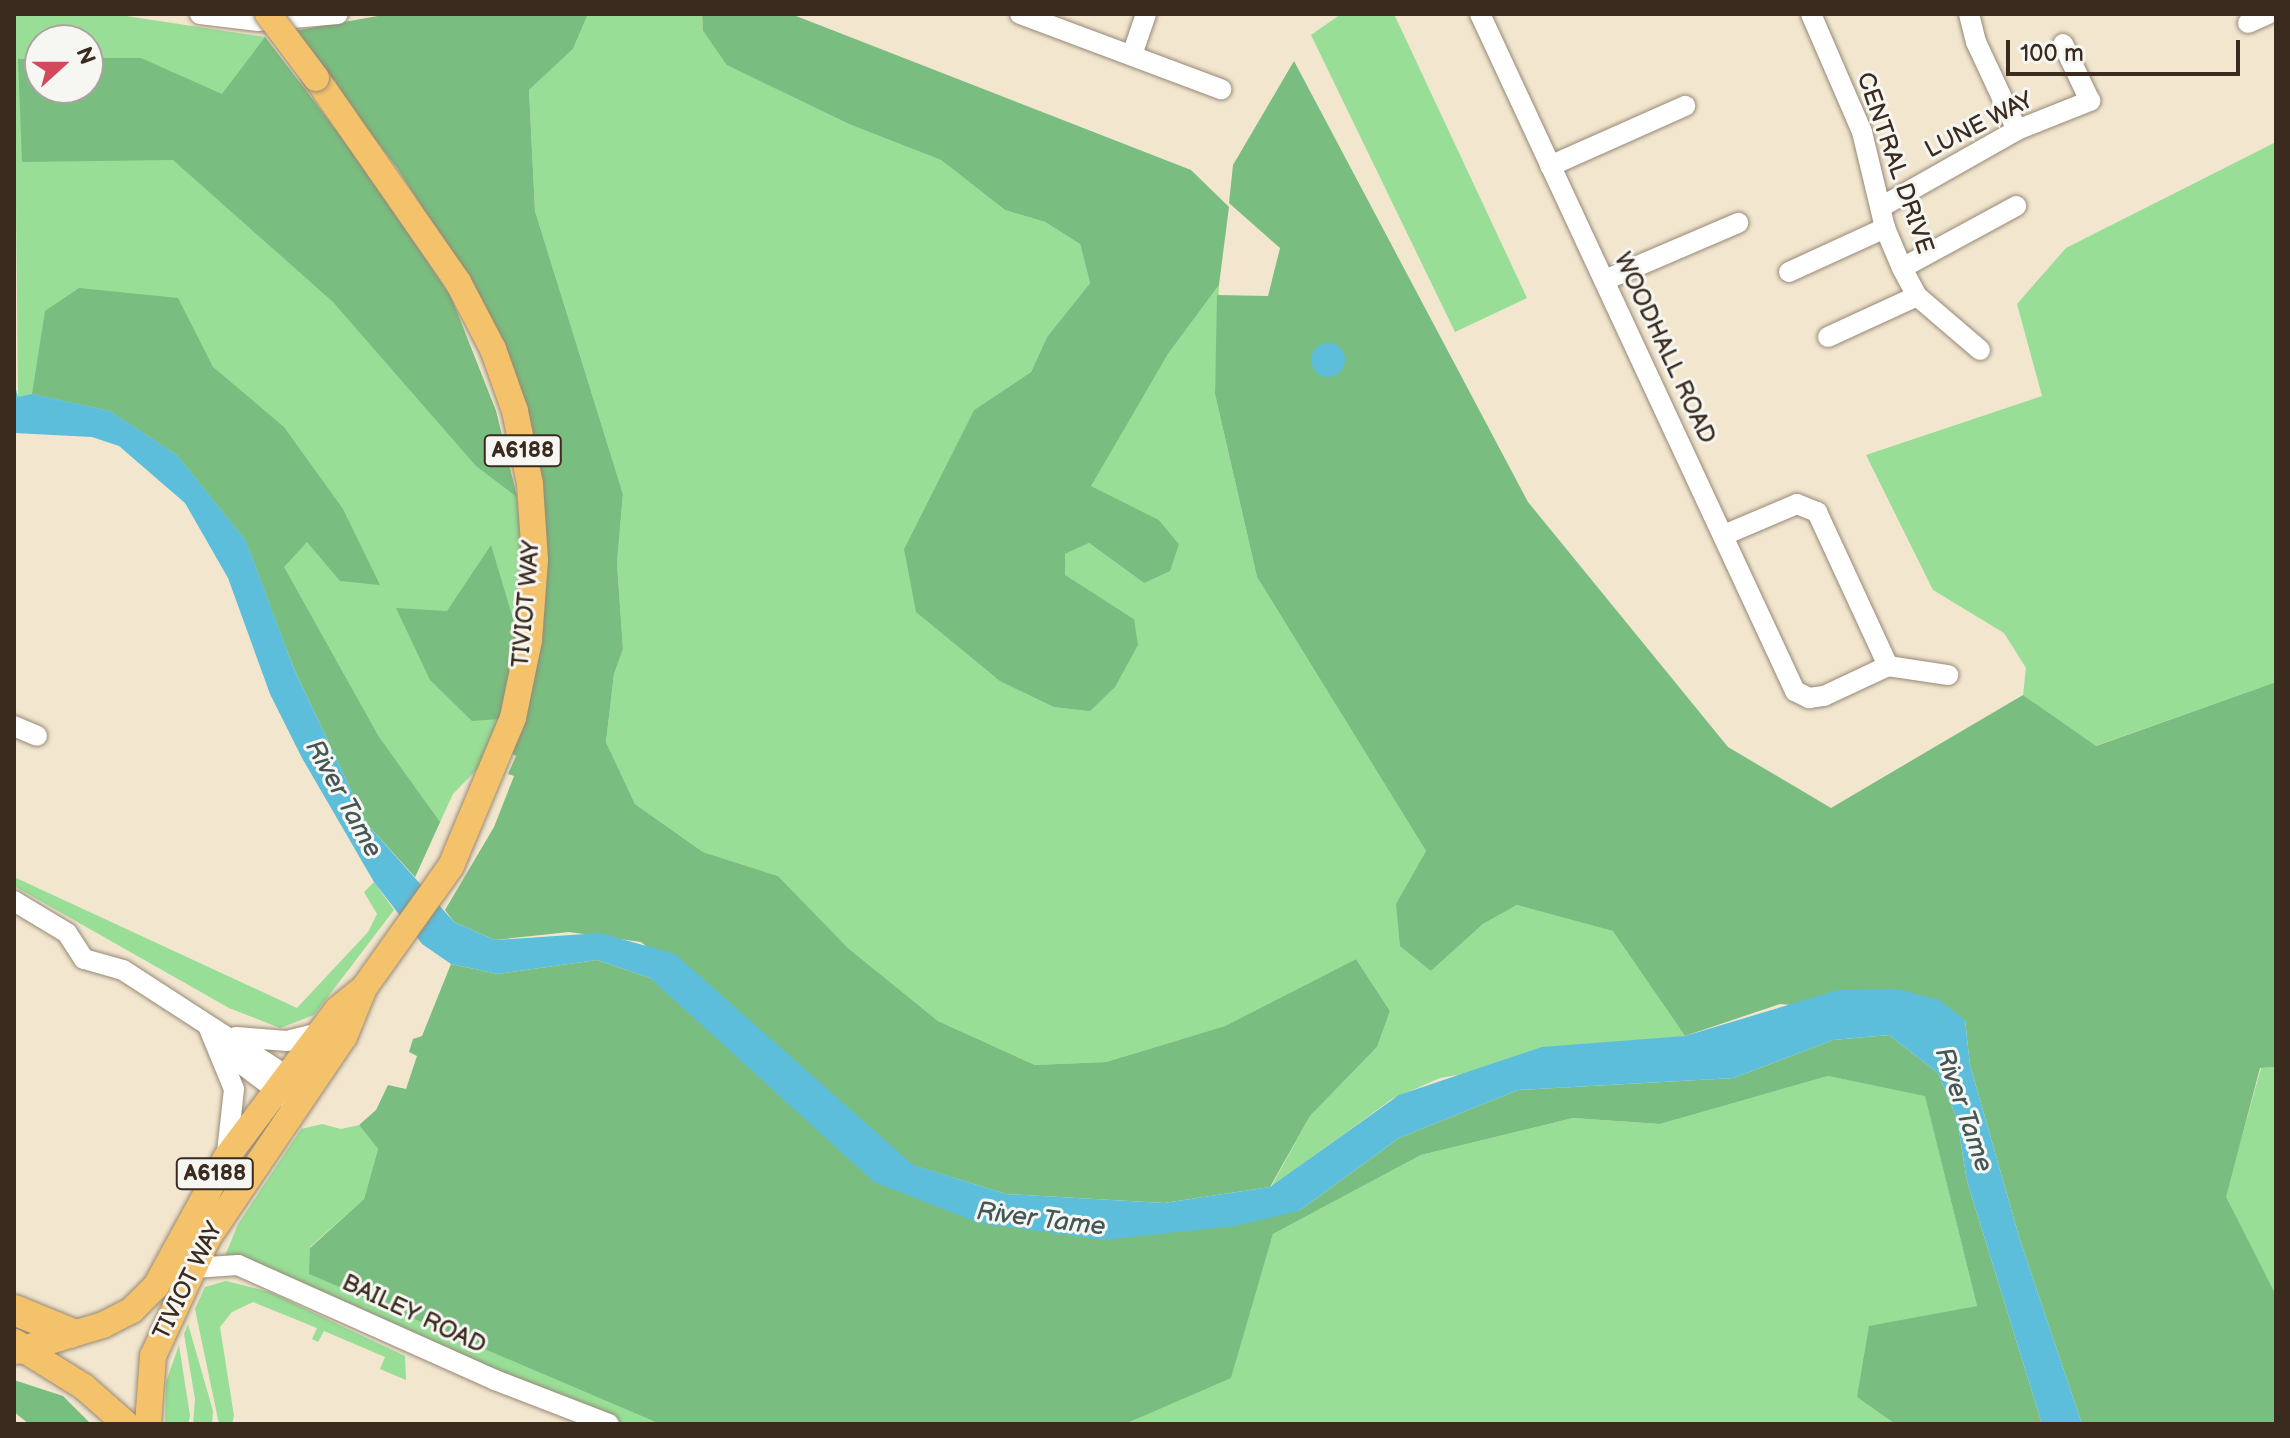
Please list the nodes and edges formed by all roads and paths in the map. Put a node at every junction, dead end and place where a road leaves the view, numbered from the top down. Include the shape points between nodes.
1 (200, 14) edge
2 (268, 14) edge
3 (338, 14) edge
4 (1146, 14) edge
5 (1480, 14) edge
6 (1811, 14) edge
7 (1969, 14) edge
8 (1028, 15) edge
9 (2063, 44) dead end
10 (1132, 55) junction
11 (1221, 89) dead end
12 (1685, 106) dead end
13 (2017, 130) junction
14 (1550, 166) junction
15 (2016, 206) dead end
16 (1881, 207) junction
17 (1738, 223) dead end
18 (1885, 228) junction
19 (1902, 268) junction
20 (1789, 272) dead end
21 (1605, 280) junction
22 (1917, 296) junction
23 (1828, 337) dead end
24 (1980, 350) dead end
25 (1724, 535) junction
26 (1888, 666) junction
27 (1948, 675) dead end
28 (14, 726) edge
29 (37, 736) dead end
30 (14, 901) edge
31 (364, 988) junction
32 (319, 1033) junction
33 (224, 1042) junction
34 (292, 1090) junction
35 (226, 1158) junction
36 (194, 1268) junction
37 (14, 1310) edge
38 (79, 1332) junction
39 (18, 1348) edge
40 (126, 1424) edge
41 (148, 1424) edge
42 (609, 1424) edge

1 - 3 street via 259,21
2 - 31 main road, TIVIOT WAY / A6188, bridge via 458,282 493,349 515,411 530,484 535,560 529,640 515,705 474,822 451,866
4 - 10 street
5 - 14 street, WOODHALL ROAD
6 - 16 street, CENTRAL DRIVE via 1862,132
7 - 13 street via 1976,42
8 - 10 street
9 - 13 street, LUNE WAY via 2090,101
10 - 11 street
12 - 14 street
13 - 16 street, LUNE WAY
14 - 21 street, WOODHALL ROAD
15 - 19 street
16 - 18 street, CENTRAL DRIVE
17 - 21 street
18 - 19 street, CENTRAL DRIVE
18 - 20 street
19 - 22 street, CENTRAL DRIVE
21 - 25 street, WOODHALL ROAD
22 - 23 street
22 - 24 street, CENTRAL DRIVE
25 - 26 street via 1797,504 1817,512
25 - 26 street, WOODHALL ROAD via 1795,691 1809,698
26 - 27 street
28 - 29 street
30 - 33 street via 67,933 84,959 123,970
31 - 32 main road, TIVIOT WAY / A6188
31 - 34 main road, TIVIOT WAY / A6188 via 355,1020
32 - 33 street via 287,1041
32 - 34 main road, TIVIOT WAY / A6188
33 - 34 street
33 - 35 street via 236,1106
34 - 35 main road, TIVIOT WAY / A6188
34 - 36 main road, TIVIOT WAY / A6188
35 - 38 main road, TIVIOT WAY / A6188 via 151,1293 132,1310
36 - 41 main road, TIVIOT WAY / A6188 via 153,1356
36 - 42 street, BAILEY ROAD via 238,1265 506,1385
37 - 38 highway
38 - 39 main road, TIVIOT WAY
39 - 40 main road via 84,1387

